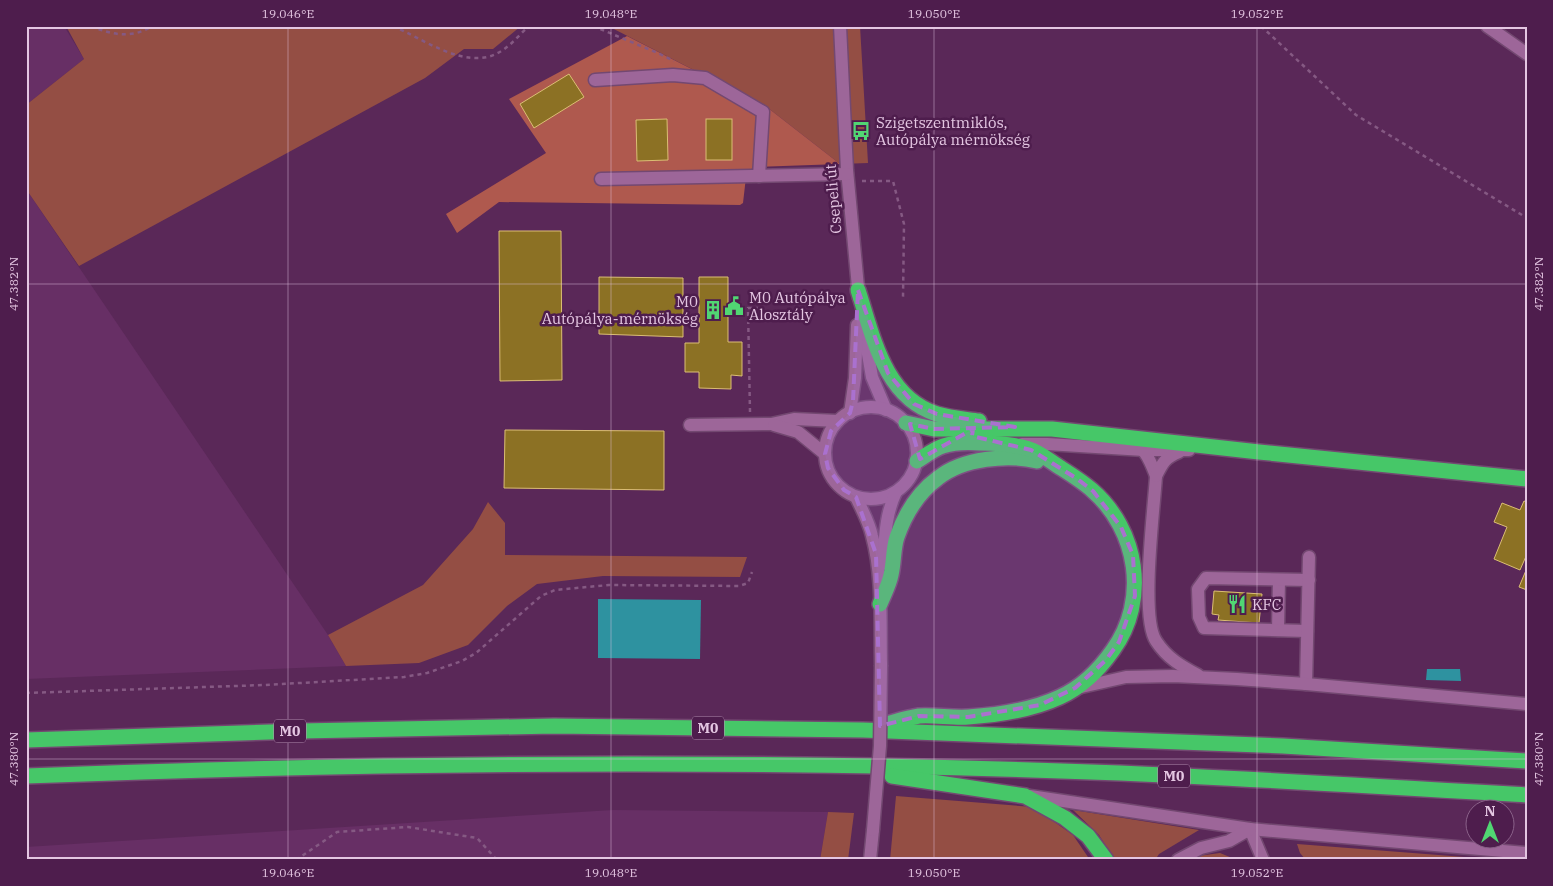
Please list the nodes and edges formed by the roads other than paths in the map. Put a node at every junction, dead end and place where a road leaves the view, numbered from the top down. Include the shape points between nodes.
1 (840, 26) edge
2 (1487, 26) edge
3 (1527, 54) edge
4 (595, 80) dead end
5 (759, 176) junction
6 (848, 178) junction
7 (601, 180) dead end
8 (858, 290) junction
9 (886, 410) junction
10 (850, 413) junction
11 (838, 421) junction
12 (906, 423) junction
13 (771, 424) junction
14 (690, 425) dead end
15 (1014, 427) junction
16 (1118, 436) junction
17 (1007, 444) junction
18 (1144, 450) junction
19 (1185, 450) junction
20 (1260, 452) junction
21 (825, 454) junction
22 (917, 461) junction
23 (1058, 466) junction
24 (1156, 476) junction
25 (1527, 479) edge
26 (896, 492) junction
27 (856, 497) junction
28 (1309, 557) dead end
29 (1279, 580) junction
30 (1309, 580) junction
31 (880, 604) junction
32 (1278, 630) junction
33 (1307, 631) junction
34 (1202, 677) junction
35 (1306, 684) junction
36 (1075, 688) junction
37 (1527, 704) edge
38 (863, 730) junction
39 (26, 740) edge
40 (1527, 761) edge
41 (821, 766) junction
42 (26, 776) edge
43 (1527, 795) edge
44 (1025, 796) junction
45 (1250, 829) junction
46 (1527, 853) edge
47 (1488, 855) edge
48 (870, 860) edge
49 (1106, 860) edge
50 (1178, 860) edge
51 (1263, 860) edge

1 - 6 street, Csepeli út
2 - 3 street
4 - 5 street via 673,75 704,78 750,103 764,112
5 - 6 street
5 - 7 street
6 - 8 street, Csepeli út
8 - 9 street, Csepeli út via 872,377
8 - 10 street, Csepeli út via 855,378
8 - 15 highway via 888,373 897,388 914,404 937,414
9 - 10 street via 874,407
9 - 12 street
10 - 11 street
11 - 13 street via 794,419
11 - 21 street via 829,436
12 - 15 highway via 934,429
12 - 22 street via 917,447
13 - 14 street
13 - 21 street via 798,432
15 - 16 highway
16 - 18 street via 1137,443
16 - 20 highway
17 - 18 street
17 - 22 highway via 959,442 942,446
17 - 23 highway via 1031,450
18 - 19 street
18 - 24 street
19 - 20 street
19 - 24 street via 1168,457
20 - 25 highway
21 - 27 street via 834,480
22 - 26 street via 906,484
23 - 31 highway via 1023,457 992,458 938,477 917,498 906,516 896,539 891,575
23 - 36 highway via 1093,491 1121,527 1132,555 1135,576 1130,617 1119,642 1090,678
24 - 34 street via 1148,598 1150,624 1155,640 1175,663
26 - 27 street via 883,498
26 - 31 street via 886,526
27 - 31 street via 867,519 876,554
28 - 30 street
29 - 30 street
29 - 32 street
29 - 32 street via 1206,578 1198,589 1199,617 1204,628
30 - 33 street
31 - 48 street, bridge via 880,746
32 - 33 street
33 - 35 street
34 - 35 street
34 - 36 street via 1126,678
35 - 37 street
36 - 38 highway via 1040,705 1006,712 968,717 919,716
38 - 39 highway, M0 via 554,726
38 - 40 highway, M0 via 1283,746
41 - 42 highway, M0 via 503,764
41 - 43 highway, M0 via 1119,773
41 - 44 highway
44 - 45 street
44 - 49 highway via 1065,818 1088,836
45 - 47 street
45 - 50 street via 1229,841 1201,848
45 - 51 street
46 - 47 street

